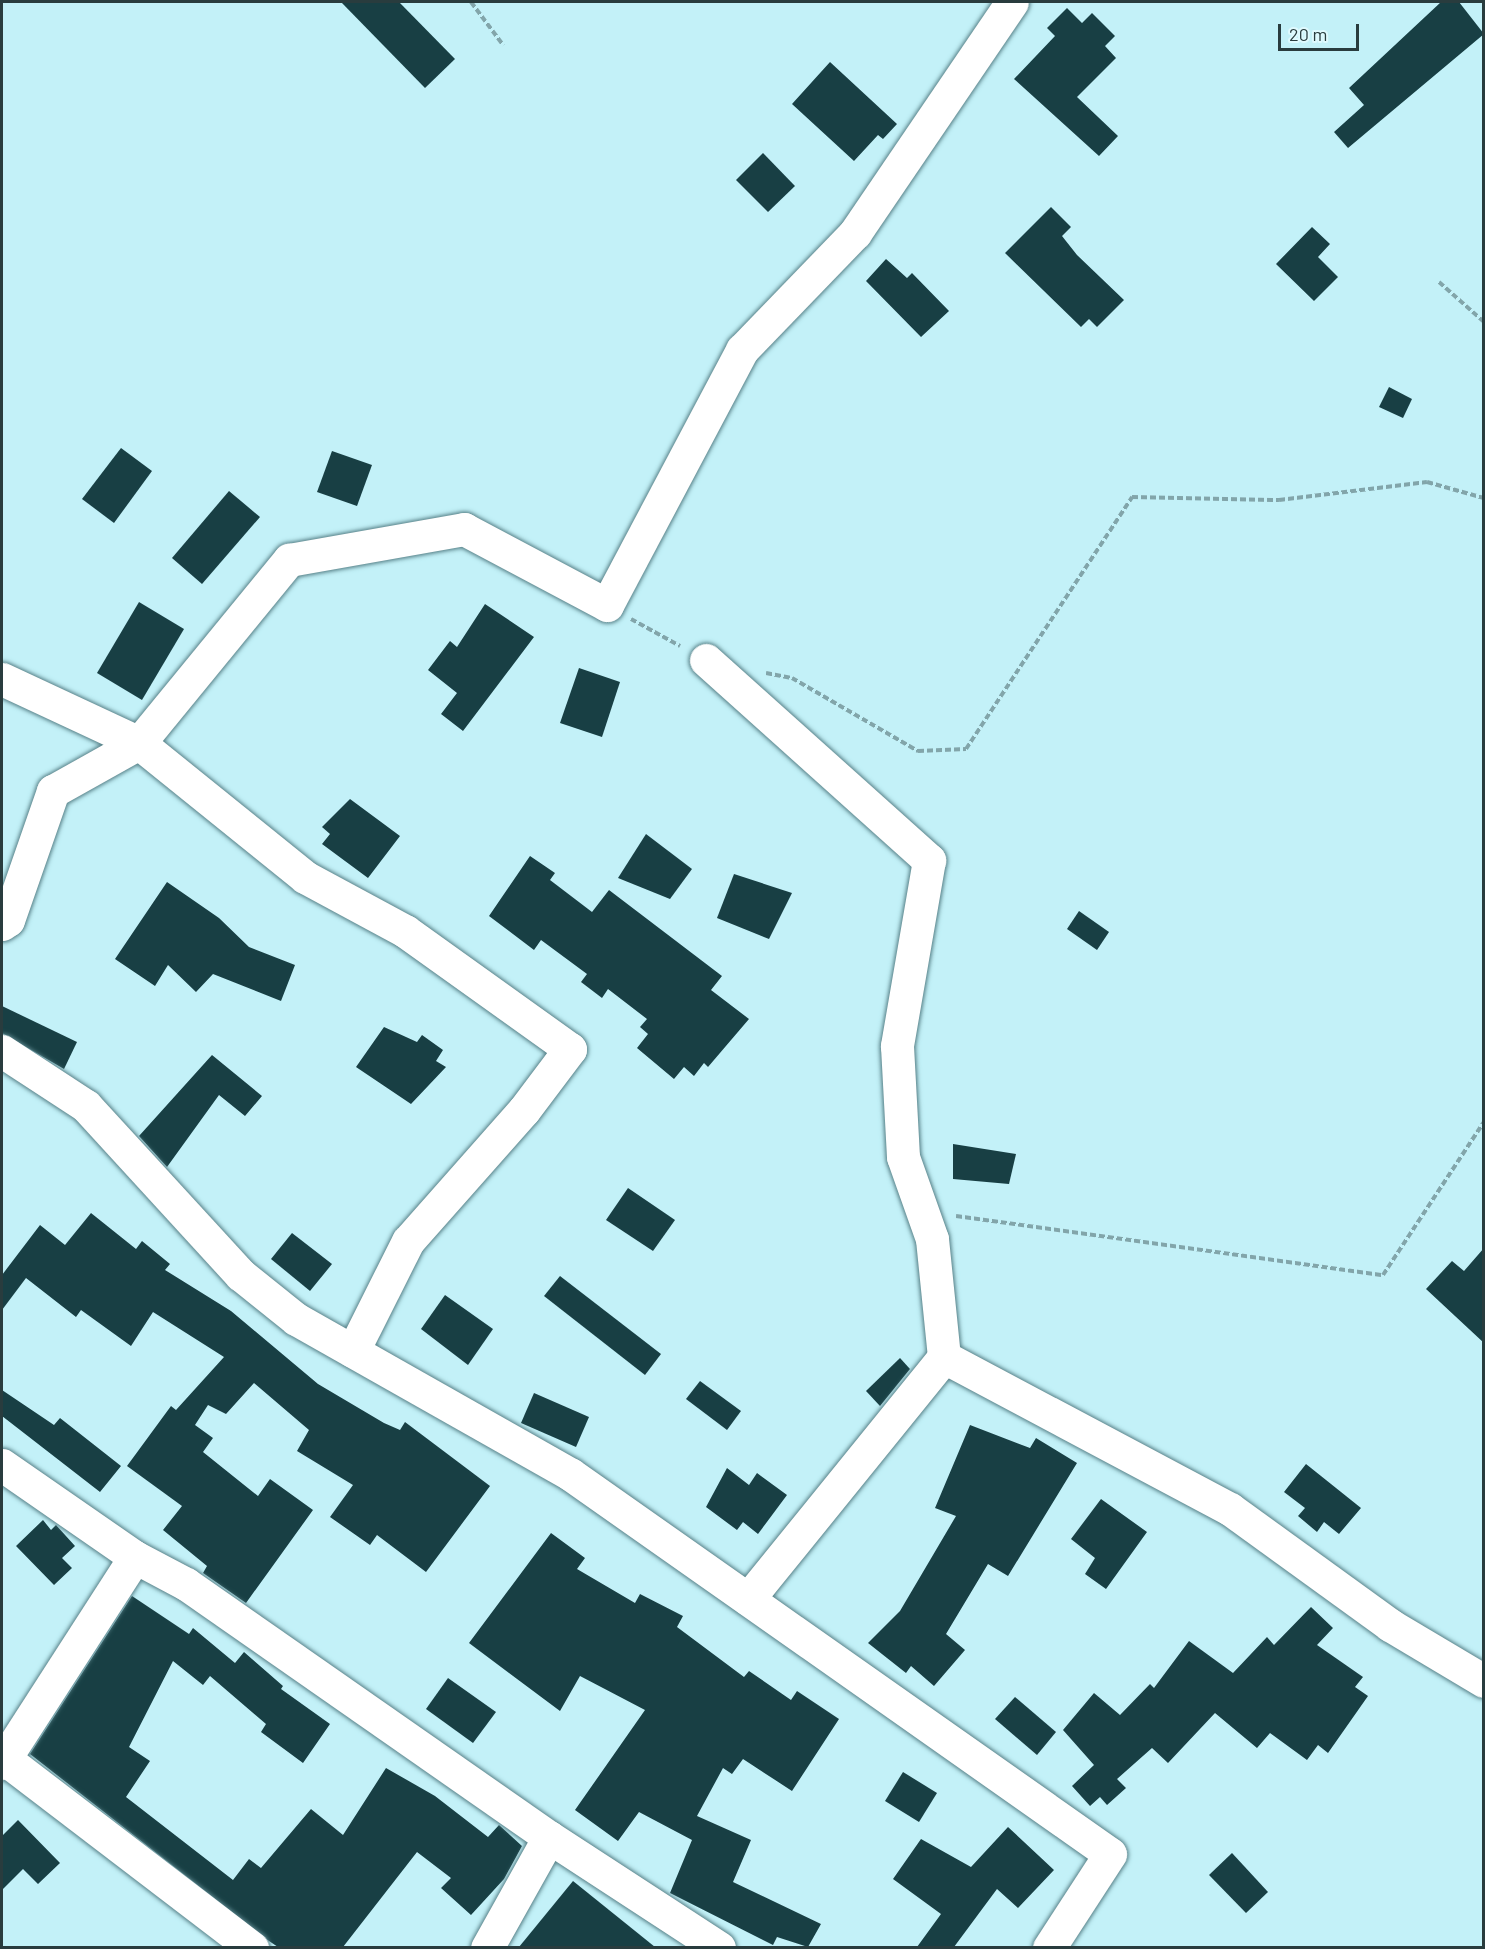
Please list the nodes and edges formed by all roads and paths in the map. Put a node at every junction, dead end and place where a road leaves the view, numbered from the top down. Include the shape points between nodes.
1 (471, 2) edge
2 (1012, 2) edge
3 (502, 45) dead end
4 (1439, 282) dead end
5 (1484, 322) edge
6 (1484, 498) edge
7 (607, 605) junction
8 (706, 660) joint
9 (760, 671) dead end
10 (2, 679) edge
11 (139, 743) junction
12 (2, 924) edge
13 (2, 1051) edge
14 (1484, 1122) edge
15 (922, 1212) junction
16 (353, 1351) junction
17 (944, 1358) junction
18 (2, 1465) edge
19 (135, 1557) junction
20 (748, 1599) junction
21 (1484, 1681) edge
22 (3, 1761) edge
23 (549, 1837) junction
24 (252, 1947) edge
25 (487, 1947) edge
26 (718, 1947) edge
27 (1049, 1947) edge

1 - 3 path
2 - 7 street via 855,233 742,350
4 - 5 path
6 - 9 path via 1427,482 1279,500 1132,497 966,749 918,750 792,678
7 - 8 path
7 - 11 street via 464,530 289,560
8 - 15 street via 929,860 897,1046 903,1158
10 - 11 street
11 - 12 street via 53,792 8,920
11 - 16 street via 305,878 405,931 570,1049 524,1110 408,1241
13 - 16 street via 86,1106 241,1275 296,1319
14 - 15 path via 1383,1275
15 - 17 street via 932,1239
16 - 20 street via 570,1474
17 - 20 street
17 - 21 street via 1230,1509 1390,1625
18 - 19 street
19 - 22 street
19 - 23 street via 186,1584
20 - 27 street via 1110,1854
22 - 24 street
23 - 25 street
23 - 26 street

